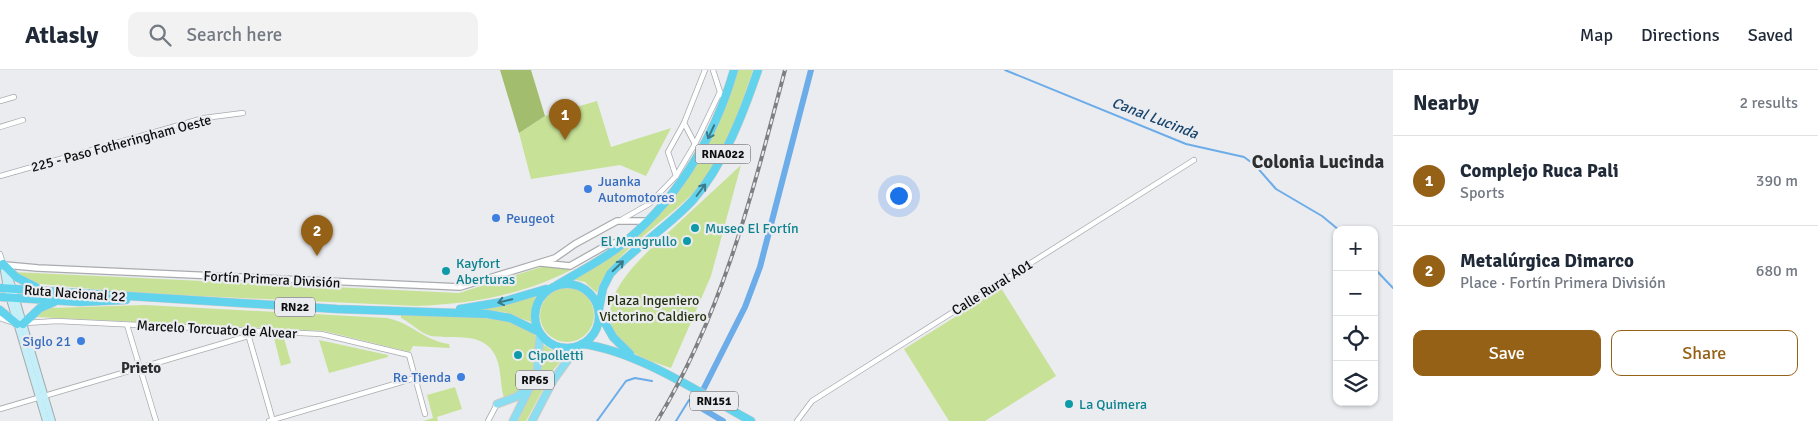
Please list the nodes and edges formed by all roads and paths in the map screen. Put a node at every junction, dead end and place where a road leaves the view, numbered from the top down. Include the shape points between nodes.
1 (705, 70) edge
2 (713, 70) edge
3 (734, 70) edge
4 (758, 70) edge
5 (720, 92) junction
6 (14, 97) dead end
7 (0, 101) edge
8 (723, 103) junction
9 (243, 114) dead end
10 (23, 120) dead end
11 (684, 123) junction
12 (0, 128) edge
13 (695, 144) junction
14 (1194, 160) dead end
15 (0, 176) edge
16 (676, 176) junction
17 (621, 220) junction
18 (646, 221) junction
19 (626, 240) junction
20 (564, 252) junction
21 (0, 254) edge
22 (539, 263) junction
23 (574, 264) junction
24 (1, 265) edge
25 (554, 286) junction
26 (7, 289) edge
27 (52, 291) junction
28 (0, 297) edge
29 (13, 298) junction
30 (150, 298) junction
31 (62, 301) junction
32 (0, 310) edge
33 (599, 311) junction
34 (441, 312) junction
35 (0, 318) edge
36 (20, 324) junction
37 (127, 325) junction
38 (226, 329) junction
39 (247, 330) junction
40 (540, 333) junction
41 (248, 336) junction
42 (227, 342) junction
43 (580, 345) junction
44 (637, 360) junction
45 (140, 368) junction
46 (416, 378) junction
47 (536, 378) junction
48 (42, 397) junction
49 (497, 404) joint
50 (0, 409) edge
51 (425, 414) dead end
52 (46, 421) edge
53 (52, 421) edge
54 (156, 421) edge
55 (271, 421) edge
56 (488, 421) edge
57 (513, 421) edge
58 (532, 421) edge
59 (751, 421) edge
60 (797, 421) edge

1 - 11 street
2 - 5 street
3 - 8 highway, RNA022
33 -> 4 highway, RNA022 via 602,288 610,274 680,212 709,178 736,126
5 - 8 street
5 - 13 street
6 - 7 street
8 -> 18 highway, RNA022 via 693,164
9 - 15 street, 225 - Paso Fotheringham Oeste via 204,118
10 - 12 street
11 - 13 street
11 - 16 street via 668,152
13 - 16 street
14 - 60 street, Calle Rural A01 via 812,401
16 - 17 street via 649,204
17 - 18 street, Fortín Primera División
17 - 20 street, Fortín Primera División
18 - 19 highway, RNA022
19 - 23 street, Fortín Primera División via 606,246
19 - 25 highway, RNA022 via 600,260
20 - 22 street, Fortín Primera División
20 - 23 street via 566,262
21 - 24 street
22 - 23 street, Fortín Primera División
22 - 24 street, Fortín Primera División via 456,287
24 - 26 main road
24 - 27 highway via 21,281
25 - 33 highway, RN22 via 569,283 580,286 594,298
25 -> 34 highway, Ruta Nacional 22 / RN22 via 502,302
25 - 40 highway via 542,294 536,304 535,321
26 - 27 highway, Ruta Nacional 22 / RN22
26 - 29 main road
27 - 30 highway, Ruta Nacional 22 / RN22
28 - 29 highway, Ruta Nacional 22 / RN22
29 - 31 highway, Ruta Nacional 22 / RN22
29 - 36 main road
30 - 31 highway, Ruta Nacional 22 / RN22
30 - 34 highway, Ruta Nacional 22 / RN22
31 - 36 highway via 40,308
32 - 36 highway
33 - 43 highway via 596,330
33 - 44 highway, RN151 via 617,342
34 - 40 highway, Ruta Nacional 22 / RN22 via 502,316
35 - 36 street
36 - 37 street, Marcelo Torcuato de Alvear via 57,321
36 - 48 main road
37 - 38 street, Marcelo Torcuato de Alvear
37 - 45 street
38 - 39 street, Marcelo Torcuato de Alvear
38 - 42 street via 231,335
39 - 41 street
39 - 46 street, Marcelo Torcuato de Alvear via 325,334 409,355
40 - 43 highway, RN22 via 554,345 566,348
40 - 47 main road, RP65
41 - 42 street
41 - 55 street
42 - 45 street
43 - 44 highway, RN151 via 608,348
43 - 58 main road, RP65 via 554,379
44 - 59 highway, RN151
45 - 48 street
45 - 54 street
46 - 51 street
46 - 55 street
47 - 49 main road via 520,394
47 - 57 main road, RP65
48 - 50 street
48 - 52 main road
48 - 53 main road
49 - 56 street

